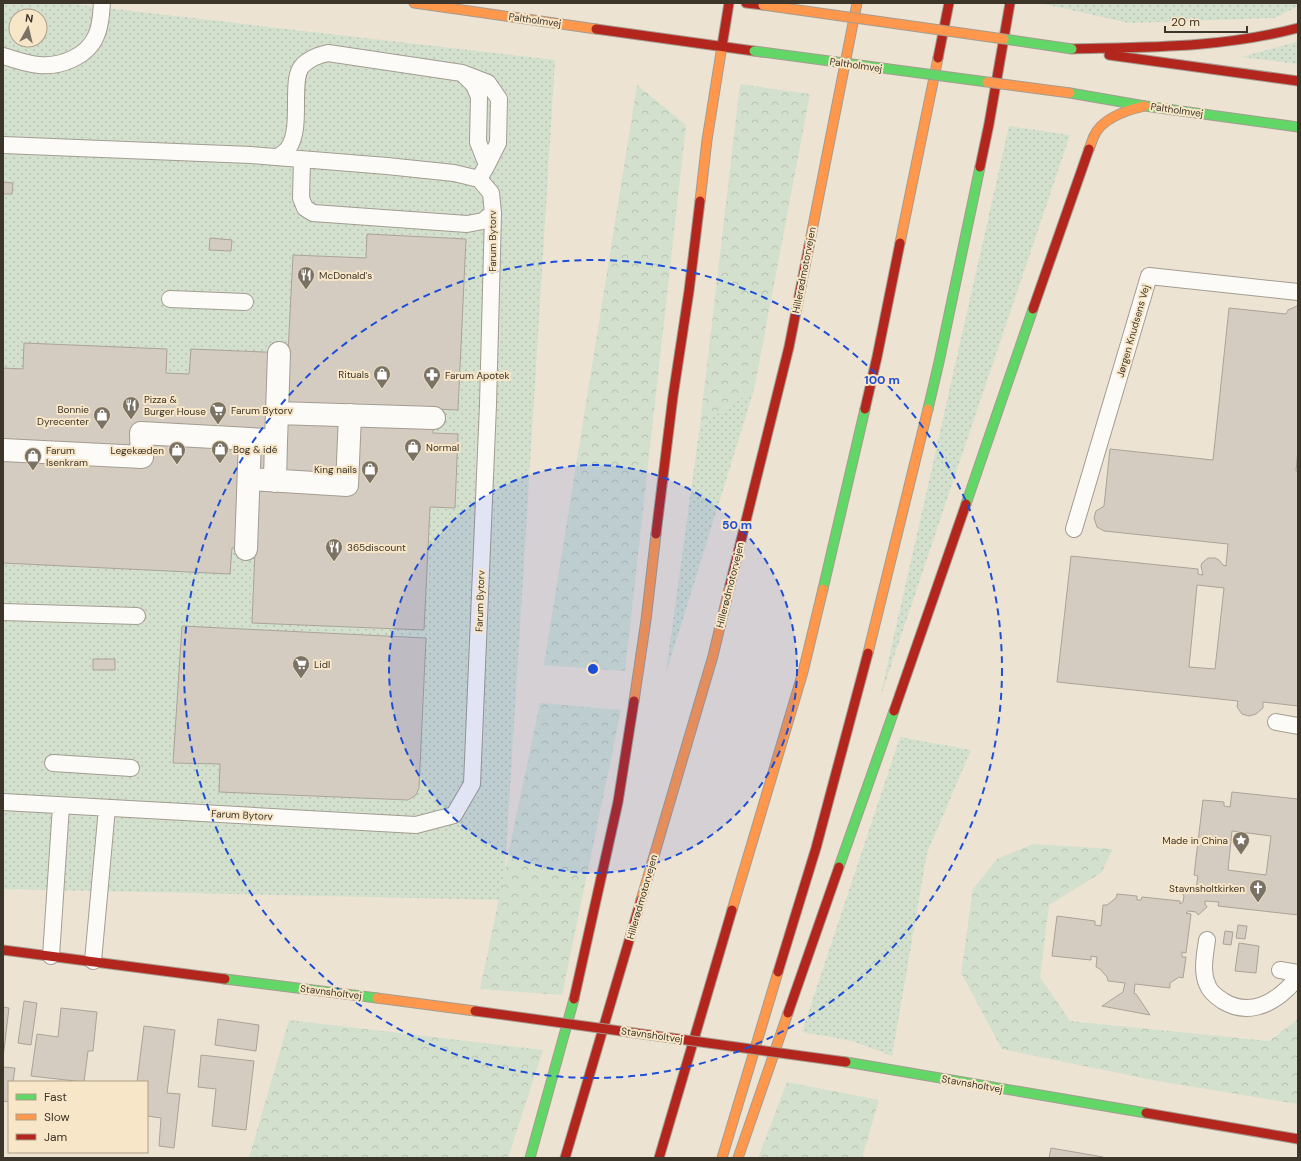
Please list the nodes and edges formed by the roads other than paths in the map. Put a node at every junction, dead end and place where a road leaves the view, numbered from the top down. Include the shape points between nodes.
1 (102, 3) edge
2 (414, 3) edge
3 (729, 3) edge
4 (746, 3) edge
5 (857, 3) edge
6 (949, 3) edge
7 (1010, 3) edge
8 (1298, 28) edge
9 (722, 46) junction
10 (1072, 49) junction
11 (3, 56) edge
12 (1298, 81) edge
13 (1145, 106) junction
14 (1298, 128) edge
15 (3, 145) edge
16 (278, 157) junction
17 (302, 160) junction
18 (479, 179) junction
19 (493, 213) junction
20 (1298, 292) edge
21 (170, 299) dead end
22 (245, 302) dead end
23 (279, 352) dead end
24 (277, 413) junction
25 (350, 415) junction
26 (434, 418) dead end
27 (250, 440) junction
28 (276, 441) junction
29 (3, 450) edge
30 (249, 479) junction
31 (275, 481) junction
32 (1074, 529) dead end
33 (246, 549) dead end
34 (3, 612) edge
35 (136, 616) dead end
36 (1276, 722) dead end
37 (1298, 726) edge
38 (53, 763) dead end
39 (131, 768) dead end
40 (3, 802) edge
41 (61, 806) junction
42 (107, 808) junction
43 (1207, 940) dead end
44 (3, 950) edge
45 (51, 956) junction
46 (93, 961) junction
47 (1280, 970) dead end
48 (1298, 973) edge
49 (1298, 1139) edge
50 (530, 1158) edge
51 (565, 1158) edge
52 (659, 1158) edge
53 (722, 1158) edge
54 (738, 1158) edge

1 - 11 lane via 96,38 84,52 71,60 55,65 38,65
2 - 9 main road, Paltholmvej
3 - 9 main road
4 - 10 main road, bridge
5 - 51 main road, Hillerødmotorvejen via 788,347 712,656
6 - 52 main road via 877,357 803,672
7 - 53 main road via 989,124 939,362 866,663 816,848
8 - 10 main road via 1255,39 1204,46
9 - 13 main road, Paltholmvej, bridge via 1070,93
9 - 50 main road via 673,396 646,620 618,802 579,983
10 - 12 main road
13 - 14 main road, Paltholmvej
13 - 54 main road via 1122,112 1105,122 1094,135
15 - 16 lane
16 - 17 lane
16 - 18 lane via 289,147 296,133 297,79 302,66 314,57 328,53 462,73 488,84 499,99 498,143
17 - 18 lane via 454,172
17 - 19 lane via 301,198 305,208 313,213 467,224 483,221
18 - 19 lane, Farum Bytorv via 491,193
19 - 42 lane, Farum Bytorv via 488,405 472,784 454,815 416,825
20 - 32 lane, Jørgen Knudsens Vej via 1149,276
21 - 22 lane
23 - 24 street
24 - 25 street
24 - 28 street
25 - 26 street
25 - 31 street via 348,485
27 - 28 street
27 - 29 street via 142,433 142,457
27 - 30 street
28 - 31 street
30 - 31 street
30 - 33 street
34 - 35 lane
36 - 37 lane
38 - 39 lane
40 - 41 lane, Farum Bytorv
41 - 42 lane, Farum Bytorv
41 - 45 lane
42 - 46 lane
43 - 48 lane via 1204,975 1208,987 1228,1004 1240,1008 1253,1008 1266,1003 1288,988
44 - 45 main road, Stavnsholtvej
45 - 46 main road, Stavnsholtvej
46 - 49 main road, Stavnsholtvej, bridge via 846,1062
47 - 48 lane

